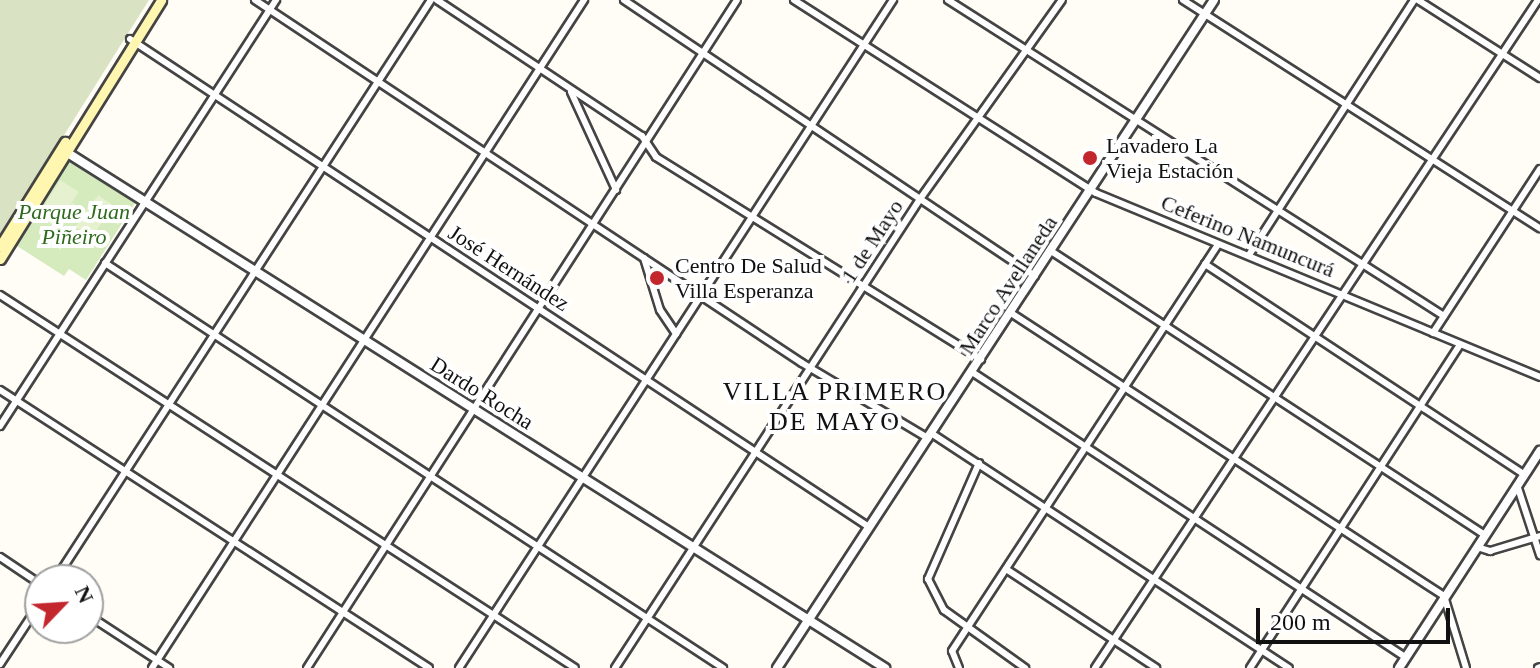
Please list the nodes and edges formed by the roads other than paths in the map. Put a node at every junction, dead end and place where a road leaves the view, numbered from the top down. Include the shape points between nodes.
1 (154, 0) edge
2 (161, 0) edge
3 (255, 0) edge
4 (276, 0) edge
5 (434, 0) edge
6 (584, 0) edge
7 (624, 0) edge
8 (737, 0) edge
9 (794, 0) edge
10 (893, 0) edge
11 (948, 0) edge
12 (1062, 0) edge
13 (1183, 0) edge
14 (1214, 0) edge
15 (1416, 0) edge
16 (1538, 0) edge
17 (269, 10) junction
18 (1205, 15) junction
19 (132, 40) junction
20 (864, 44) junction
21 (1028, 51) junction
22 (1503, 54) junction
23 (704, 55) junction
24 (541, 68) junction
25 (1540, 78) edge
26 (377, 82) junction
27 (570, 89) junction
28 (215, 95) junction
29 (1347, 105) junction
30 (978, 118) junction
31 (1137, 121) junction
32 (810, 127) junction
33 (647, 145) junction
34 (64, 151) junction
35 (487, 153) junction
36 (1433, 160) junction
37 (324, 167) junction
38 (1540, 169) edge
39 (616, 190) junction
40 (1091, 191) junction
41 (920, 199) junction
42 (145, 202) junction
43 (1512, 211) junction
44 (1278, 212) junction
45 (753, 217) junction
46 (595, 225) junction
47 (1540, 228) edge
48 (431, 238) junction
49 (1218, 244) junction
50 (0, 246) edge
51 (1051, 251) junction
52 (1249, 255) junction
53 (644, 258) junction
54 (0, 259) edge
55 (105, 263) junction
56 (1205, 264) junction
57 (1365, 267) junction
58 (256, 273) junction
59 (1035, 276) junction
60 (866, 284) junction
61 (1342, 294) junction
62 (0, 295) edge
63 (702, 295) junction
64 (538, 309) junction
65 (1011, 313) junction
66 (1444, 316) junction
67 (1165, 326) junction
68 (1433, 333) junction
69 (60, 334) junction
70 (676, 334) junction
71 (1312, 335) junction
72 (215, 337) junction
73 (366, 340) junction
74 (1460, 345) junction
75 (981, 359) junction
76 (810, 368) junction
77 (972, 372) junction
78 (1540, 377) edge
79 (647, 380) junction
80 (1125, 386) junction
81 (0, 390) edge
82 (1273, 396) junction
83 (17, 400) junction
84 (170, 406) junction
85 (1421, 406) junction
86 (322, 407) junction
87 (474, 410) junction
88 (0, 426) edge
89 (930, 435) junction
90 (1085, 448) junction
91 (1540, 451) edge
92 (755, 452) junction
93 (1233, 456) junction
94 (979, 463) junction
95 (1381, 468) junction
96 (126, 472) junction
97 (1524, 474) junction
98 (277, 476) junction
99 (429, 478) junction
100 (584, 479) junction
101 (1517, 485) junction
102 (1045, 508) junction
103 (1193, 518) junction
104 (869, 527) junction
105 (1341, 529) junction
106 (1485, 535) junction
107 (1538, 536) edge
108 (234, 542) junction
109 (386, 546) junction
110 (694, 547) junction
111 (1477, 547) junction
112 (538, 548) junction
113 (1540, 555) edge
114 (0, 557) edge
115 (66, 564) edge
116 (1006, 569) junction
117 (24, 573) edge
118 (1153, 578) junction
119 (1302, 590) junction
120 (1444, 596) junction
121 (344, 611) junction
122 (493, 615) junction
123 (647, 618) junction
124 (808, 619) junction
125 (104, 625) edge
126 (24, 627) edge
127 (967, 628) junction
128 (1113, 640) junction
129 (1262, 650) junction
130 (868, 657) junction
131 (1405, 657) junction
132 (157, 660) junction
133 (0, 664) edge
134 (152, 668) edge
135 (169, 668) edge
136 (307, 668) edge
137 (429, 668) edge
138 (459, 668) edge
139 (575, 668) edge
140 (615, 668) edge
141 (723, 668) edge
142 (777, 668) edge
143 (870, 668) edge
144 (885, 668) edge
145 (959, 668) edge
146 (1025, 668) edge
147 (1095, 668) edge
148 (1156, 668) edge
149 (1250, 668) edge
150 (1289, 668) edge
151 (1399, 668) edge
152 (1466, 668) edge

1 - 19 main road
2 - 19 main road
3 - 17 street
4 - 17 street
5 - 24 street
5 - 26 street
6 - 24 street
7 - 23 street
8 - 23 street
9 - 20 street, Ceferino Namuncurá
10 - 20 street
11 - 21 street
12 - 21 street, 1 de Mayo
13 - 18 street
14 - 18 street, Marco Avellaneda
15 - 22 street
15 - 29 street
16 - 22 street
17 - 26 street
17 - 28 street
18 - 29 street
18 - 31 street, Marco Avellaneda
19 - 28 street, José Hernández
19 - 34 main road
20 - 30 street, Ceferino Namuncurá
20 - 32 street
21 - 30 street, 1 de Mayo
21 - 31 street
22 - 25 street
22 - 36 street
23 - 32 street
23 - 33 street
24 - 27 street
24 - 35 street
26 - 35 street
26 - 37 street
27 - 33 street via 642,136
27 - 39 street
28 - 37 street, José Hernández
28 - 42 street
29 - 36 street
29 - 44 street
30 - 40 street, Ceferino Namuncurá
30 - 41 street, 1 de Mayo
31 - 40 street, Marco Avellaneda
31 - 44 street
32 - 41 street
32 - 45 street
33 - 39 street
33 - 45 street via 656,157
34 - 42 street, Dardo Rocha
34 - 50 main road
34 - 54 main road
35 - 46 street
35 - 48 street
36 - 43 street
36 - 57 street
37 - 48 street, José Hernández
37 - 58 street
38 - 43 street
39 - 46 street
40 - 49 street, Ceferino Namuncurá
40 - 51 street, Marco Avellaneda
41 - 59 street
41 - 60 street, 1 de Mayo
42 - 55 street
42 - 58 street, Dardo Rocha
43 - 47 street
43 - 66 street
44 - 52 street
44 - 57 street
45 - 60 street
45 - 63 street
46 - 53 street
46 - 64 street
48 - 64 street, José Hernández
48 - 73 street
49 - 52 street, Ceferino Namuncurá
49 - 56 street
51 - 59 street, Marco Avellaneda
51 - 67 street
52 - 61 street, Ceferino Namuncurá
53 - 63 street
53 - 70 street via 660,310
55 - 69 street
55 - 72 street
56 - 67 street
56 - 71 street
57 - 61 street
57 - 66 street
58 - 72 street
58 - 73 street, Dardo Rocha
59 - 65 street, Marco Avellaneda
60 - 75 street
60 - 76 street, 1 de Mayo
61 - 68 street, Ceferino Namuncurá
61 - 71 street
62 - 69 street
63 - 70 street
63 - 76 street
64 - 79 street, José Hernández
64 - 87 street
65 - 75 street, Marco Avellaneda
65 - 80 street
66 - 68 street
67 - 80 street
67 - 82 street
68 - 74 street, Ceferino Namuncurá
69 - 83 street
69 - 84 street
70 - 79 street
71 - 82 street
71 - 85 street
72 - 84 street
72 - 86 street
73 - 86 street
73 - 87 street, Dardo Rocha
74 - 78 street, Ceferino Namuncurá
74 - 85 street
75 - 77 street, Marco Avellaneda
76 - 89 street
76 - 92 street, 1 de Mayo
77 - 89 street, Marco Avellaneda
77 - 90 street
79 - 92 street, José Hernández
79 - 100 street
80 - 90 street
80 - 93 street
81 - 83 street
82 - 93 street
82 - 95 street
83 - 88 street
83 - 96 street
84 - 96 street
84 - 98 street
85 - 95 street
85 - 97 street
86 - 98 street
86 - 99 street
87 - 99 street
87 - 100 street, Dardo Rocha
89 - 94 street
89 - 104 street, Marco Avellaneda
90 - 102 street
90 - 103 street
91 - 97 street
92 - 104 street, José Hernández
92 - 110 street, 1 de Mayo
93 - 103 street
93 - 105 street
94 - 102 street
94 - 127 street via 928,574 938,604
95 - 105 street
95 - 106 street
96 - 108 street
96 - 115 street
97 - 101 street
98 - 108 street
98 - 109 street
99 - 109 street
99 - 112 street
100 - 110 street, Dardo Rocha
100 - 112 street
101 - 106 street
101 - 107 street
102 - 116 street
102 - 118 street
103 - 118 street
103 - 119 street
104 - 124 street, Marco Avellaneda
105 - 119 street
105 - 120 street
106 - 111 street
107 - 111 street via 1490,551
107 - 113 street
108 - 121 street
108 - 132 street
109 - 121 street
109 - 122 street
110 - 123 street, 1 de Mayo
110 - 124 street, Dardo Rocha
111 - 120 street
112 - 122 street
112 - 123 street
114 - 117 street
116 - 127 street
116 - 128 street
118 - 128 street
118 - 129 street
119 - 129 street
119 - 131 street
120 - 131 street
120 - 152 street
121 - 136 street
121 - 137 street
122 - 138 street
122 - 139 street
123 - 140 street, 1 de Mayo
123 - 141 street
124 - 130 street, Dardo Rocha
124 - 142 street, Marco Avellaneda
125 - 132 street
126 - 133 street
127 - 145 street via 952,651
127 - 146 street
128 - 147 street
128 - 148 street
129 - 149 street
129 - 150 street
130 - 143 street
130 - 144 street, Dardo Rocha
131 - 151 street
132 - 134 street
132 - 135 street

